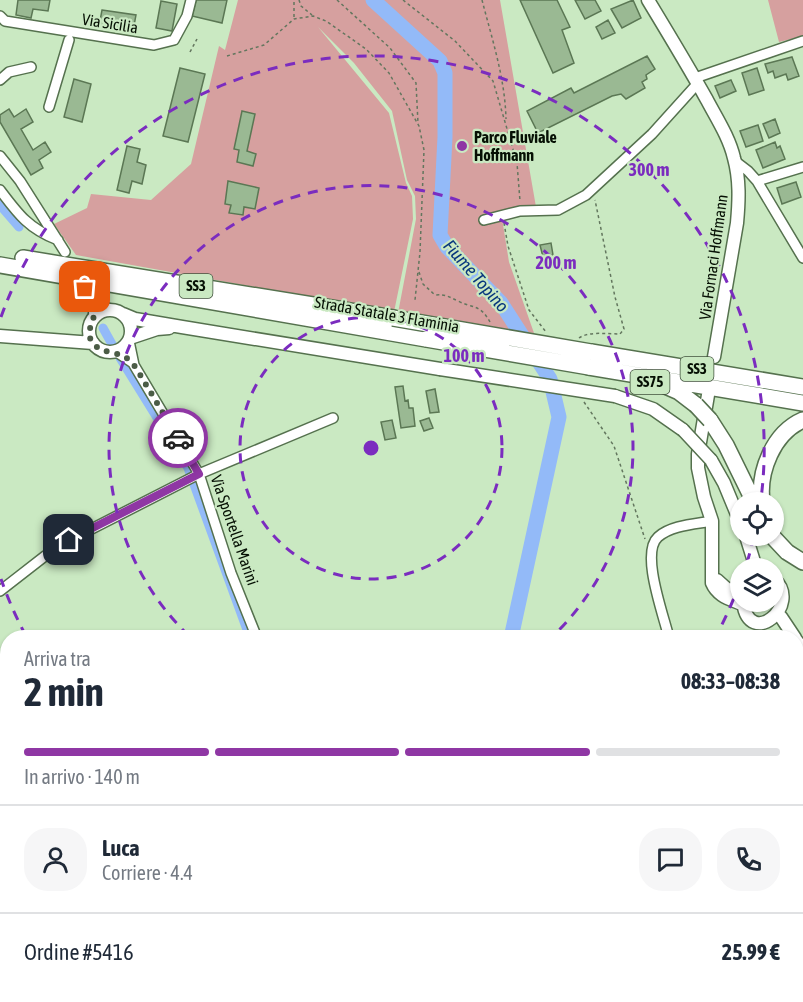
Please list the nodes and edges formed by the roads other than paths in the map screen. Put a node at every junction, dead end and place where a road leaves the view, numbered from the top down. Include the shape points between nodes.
1 (191, 0) edge
2 (648, 0) edge
3 (0, 16) edge
4 (69, 40) dead end
5 (803, 41) edge
6 (31, 67) dead end
7 (0, 80) edge
8 (697, 81) junction
9 (49, 107) dead end
10 (0, 156) edge
11 (735, 160) junction
12 (803, 167) edge
13 (756, 182) junction
14 (0, 190) edge
15 (484, 220) dead end
16 (58, 240) junction
17 (65, 252) dead end
18 (0, 255) edge
19 (803, 258) edge
20 (0, 265) edge
21 (117, 312) junction
22 (92, 319) junction
23 (182, 327) junction
24 (0, 336) edge
25 (129, 339) junction
26 (54, 341) junction
27 (93, 343) junction
28 (115, 351) junction
29 (597, 353) junction
30 (714, 357) dead end
31 (134, 365) junction
32 (594, 368) junction
33 (803, 379) edge
34 (803, 387) edge
35 (702, 400) junction
36 (803, 403) edge
37 (333, 418) dead end
38 (803, 420) edge
39 (199, 475) junction
40 (749, 492) edge
41 (762, 492) edge
42 (730, 499) edge
43 (712, 520) junction
44 (781, 546) edge
45 (803, 562) edge
46 (712, 571) junction
47 (784, 587) edge
48 (730, 589) edge
49 (0, 591) edge
50 (730, 599) edge
51 (748, 612) edge
52 (781, 617) junction
53 (254, 630) edge
54 (667, 630) edge
55 (790, 630) edge

1 - 3 street, Via Sicilia via 174,40 154,45 5,21
2 - 8 main road, Via Fornaci Hoffmann
4 - 9 street
5 - 8 street
6 - 7 street via 9,72
8 - 11 main road, Via Fornaci Hoffmann
8 - 15 street via 652,134 586,195 558,210 517,212
10 - 16 street
11 - 13 street, Via Fornaci Hoffmann
11 - 30 main road, Via Fornaci Hoffmann via 739,186 737,223
12 - 13 street
13 - 19 street, Via Fornaci Hoffmann
14 - 16 street via 25,222
16 - 17 street
18 - 29 highway, Strada Statale 3 Flaminia / SS3, bridge
20 - 32 highway, Strada Statale 3 Flaminia / SS3, bridge
21 - 22 main road via 99,313
21 - 22 street via 102,305 85,287 93,306
21 - 23 main road
21 - 25 main road, Via Sportella Marini via 130,325
22 - 26 main road via 80,331
22 - 27 main road via 89,333
23 - 25 main road via 157,329
23 - 42 main road, bridge via 615,396 653,409 683,430 711,460
24 - 26 main road
25 - 28 main road
25 - 31 street, Via Sportella Marini
26 - 27 main road
27 - 28 main road via 103,351
28 - 31 street
29 - 33 highway, SS75
29 - 34 highway, Strada Statale 3 Flaminia / SS3
31 - 39 street, Via Sportella Marini
32 - 35 highway, SS75
32 - 36 highway, Strada Statale 3 Flaminia / SS3
35 - 40 highway, SS75, bridge
35 - 43 main road via 698,468
37 - 39 street
38 - 41 highway via 774,447 762,479
39 - 49 street via 69,540
39 - 53 street, Via Sportella Marini
43 - 46 main road
43 - 54 street via 671,530 653,545 652,568
44 - 45 highway
46 - 48 main road via 721,585
46 - 50 main road via 715,590
47 - 52 main road via 788,596
51 - 52 main road via 762,623
52 - 55 main road

